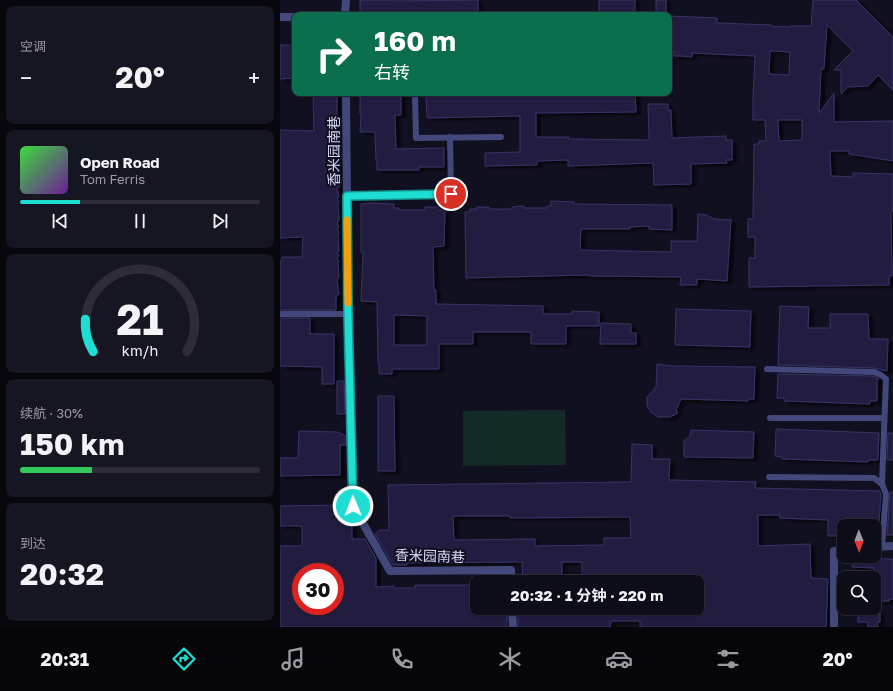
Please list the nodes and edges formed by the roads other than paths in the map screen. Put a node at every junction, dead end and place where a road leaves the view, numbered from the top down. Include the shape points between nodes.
1 (346, 0) edge
2 (346, 12) edge
3 (280, 17) edge
4 (292, 17) edge
5 (346, 96) edge
6 (416, 96) edge
7 (450, 137) junction
8 (501, 137) dead end
9 (347, 196) junction
10 (280, 314) edge
11 (348, 314) junction
12 (767, 369) dead end
13 (770, 418) dead end
14 (884, 418) junction
15 (769, 477) dead end
16 (882, 484) junction
17 (881, 526) edge
18 (881, 546) edge
19 (893, 546) edge
20 (837, 551) edge
21 (511, 575) edge
22 (512, 615) edge
23 (513, 627) edge
24 (834, 627) edge

1 - 2 street
3 - 4 street
5 - 9 street, 香米园南巷
6 - 7 lane via 416,138
7 - 8 lane
7 - 9 lane via 451,194
9 - 11 street, 香米园南巷
10 - 11 lane
11 - 21 street, 香米园南巷 via 353,506 390,571 511,570
12 - 14 lane via 874,372 886,379
13 - 14 lane
14 - 16 lane
15 - 16 lane via 874,478
16 - 17 lane via 886,494
18 - 19 street
20 - 24 street via 834,551
22 - 23 street

